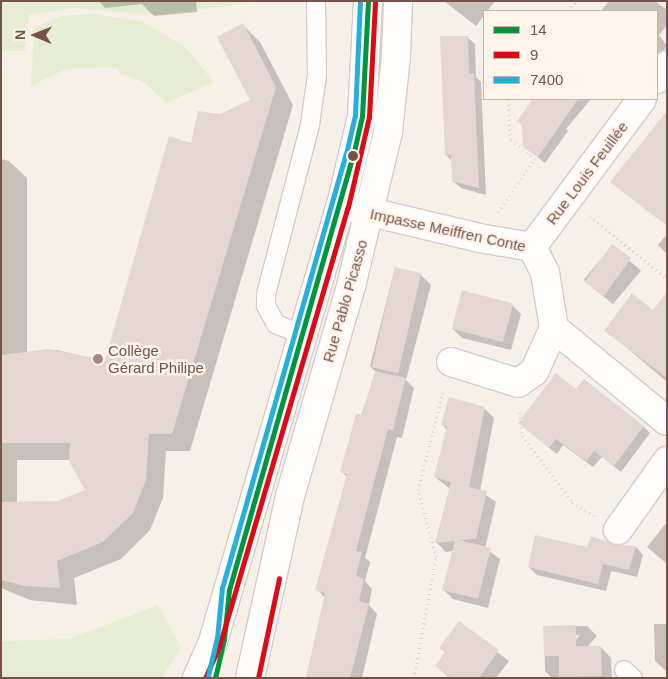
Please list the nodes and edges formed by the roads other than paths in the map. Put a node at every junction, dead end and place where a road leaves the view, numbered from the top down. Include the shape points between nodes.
1 (316, 1) edge
2 (368, 1) edge
3 (398, 1) edge
4 (667, 65) edge
5 (658, 77) edge
6 (641, 100) edge
7 (341, 205) junction
8 (369, 212) junction
9 (532, 246) junction
10 (554, 328) junction
11 (304, 335) junction
12 (451, 362) road end
13 (667, 421) edge
14 (667, 461) edge
15 (618, 530) road end
16 (229, 590) junction
17 (268, 596) junction
18 (197, 678) edge
19 (215, 678) edge
20 (250, 678) edge
21 (259, 678) edge

1 - 11 lane via 317,75 310,125 266,294 266,306 276,324
2 - 7 street, Rue Pablo Picasso via 362,116
3 - 8 street, Rue Pablo Picasso via 388,132
4 - 5 street
6 - 9 street, Rue Louis Feuillée
7 - 8 street, Impasse Meiffren Conte
7 - 11 street, Rue Pablo Picasso
8 - 9 street, Impasse Meiffren Conte via 479,238
8 - 17 street, Rue Pablo Picasso via 290,496
9 - 10 street, Impasse Meiffren Conte via 545,273
10 - 12 street via 534,372 518,382
10 - 13 street
11 - 16 street, Rue Pablo Picasso via 264,461
14 - 15 street
16 - 18 street, Rue Pablo Picasso via 212,645
16 - 19 street, Rue Pablo Picasso via 224,639
17 - 20 street, Rue Pablo Picasso
17 - 21 street, Rue Pablo Picasso

